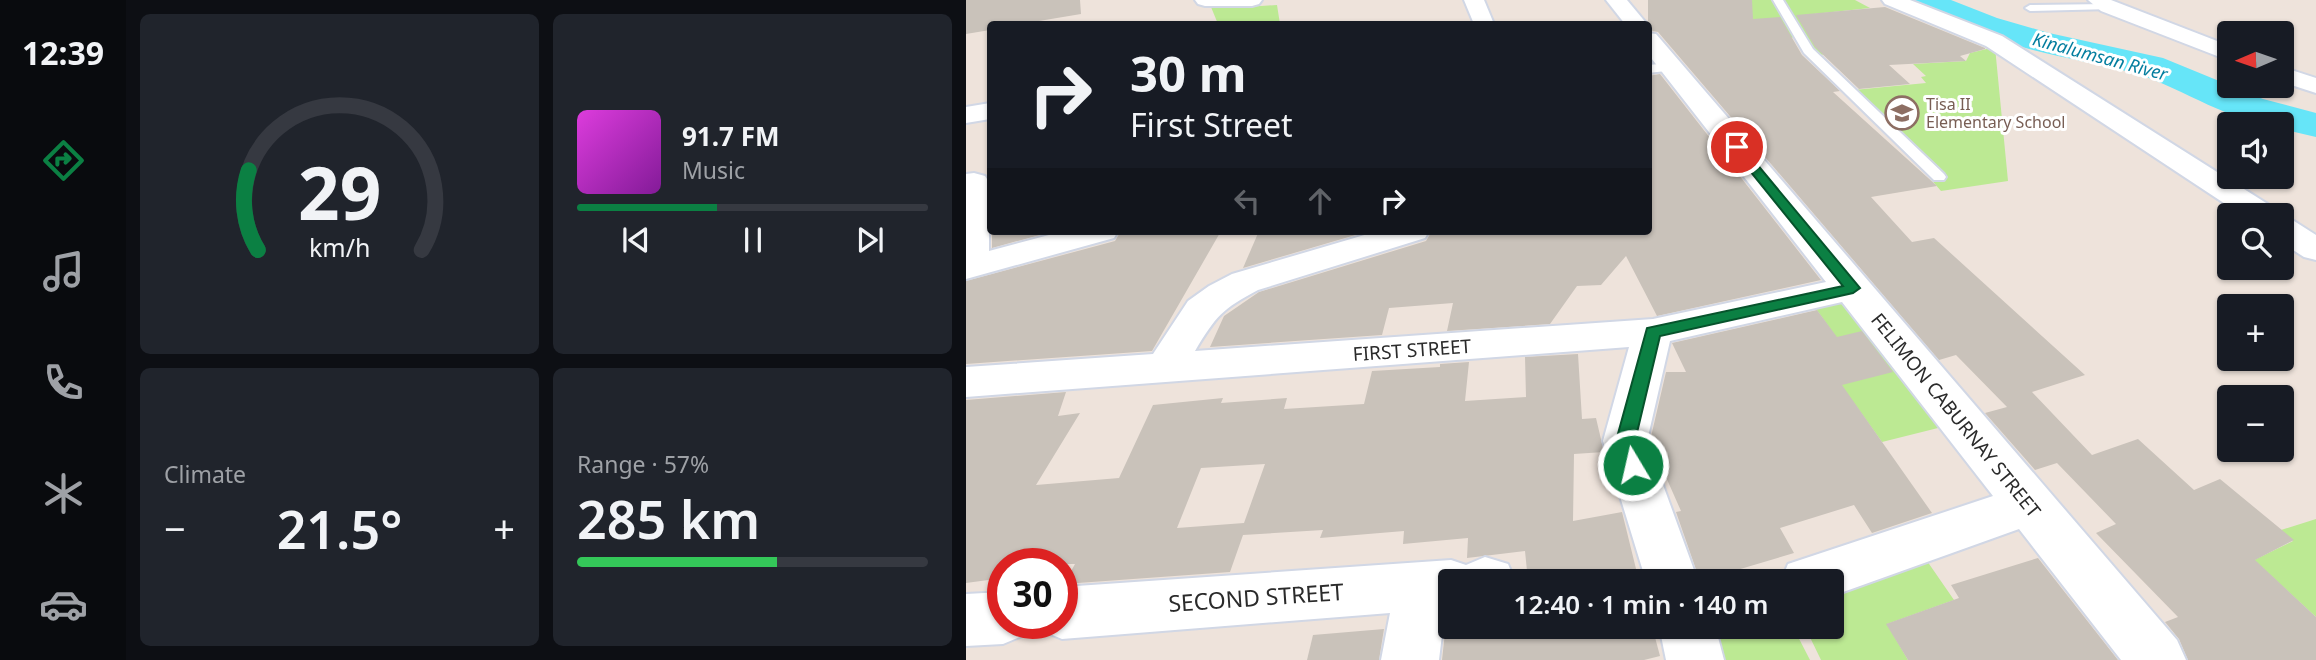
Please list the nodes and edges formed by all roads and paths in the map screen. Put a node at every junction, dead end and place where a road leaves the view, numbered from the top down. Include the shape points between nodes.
1 (1205, 0) edge
2 (1252, 0) edge
3 (1474, 0) edge
4 (1616, 0) edge
5 (1778, 0) edge
6 (1892, 0) edge
7 (2103, 4) edge
8 (2030, 8) dead end
9 (1483, 21) edge
10 (1634, 21) edge
11 (1652, 49) edge
12 (2217, 49) edge
13 (1660, 68) edge
14 (2294, 78) edge
15 (2316, 86) edge
16 (987, 112) edge
17 (966, 115) edge
18 (1939, 177) dead end
19 (969, 192) edge
20 (2245, 203) edge
21 (1087, 235) edge
22 (1400, 235) edge
23 (2294, 236) edge
24 (2316, 250) edge
25 (969, 267) edge
26 (1853, 288) junction
27 (1653, 332) junction
28 (1165, 367) junction
29 (966, 382) edge
30 (2030, 505) junction
31 (1668, 569) edge
32 (1842, 569) edge
33 (1437, 584) edge
34 (1078, 612) edge
35 (987, 619) edge
36 (966, 620) edge
37 (1690, 639) edge
38 (1410, 660) edge
39 (1695, 660) edge
40 (2157, 660) edge

1 - 2 street
3 - 9 street
4 - 10 street
5 - 18 lane via 1808,51
6 - 20 street via 1994,41
7 - 8 lane
7 - 12 street
11 - 13 street, FELIMON CABURNAY STREET
13 - 26 street, FELIMON CABURNAY STREET
14 - 15 street
16 - 17 street
19 - 25 street
21 - 25 street
22 - 28 street via 1245,282 1222,294 1201,310
23 - 24 street
26 - 27 street, FIRST STREET
26 - 30 street, FELIMON CABURNAY STREET
27 - 28 street, FIRST STREET
27 - 31 street via 1625,441
28 - 29 street, FIRST STREET
30 - 32 street
30 - 40 street, FELIMON CABURNAY STREET
33 - 34 street, SECOND STREET
33 - 38 street
35 - 36 street
37 - 39 street

